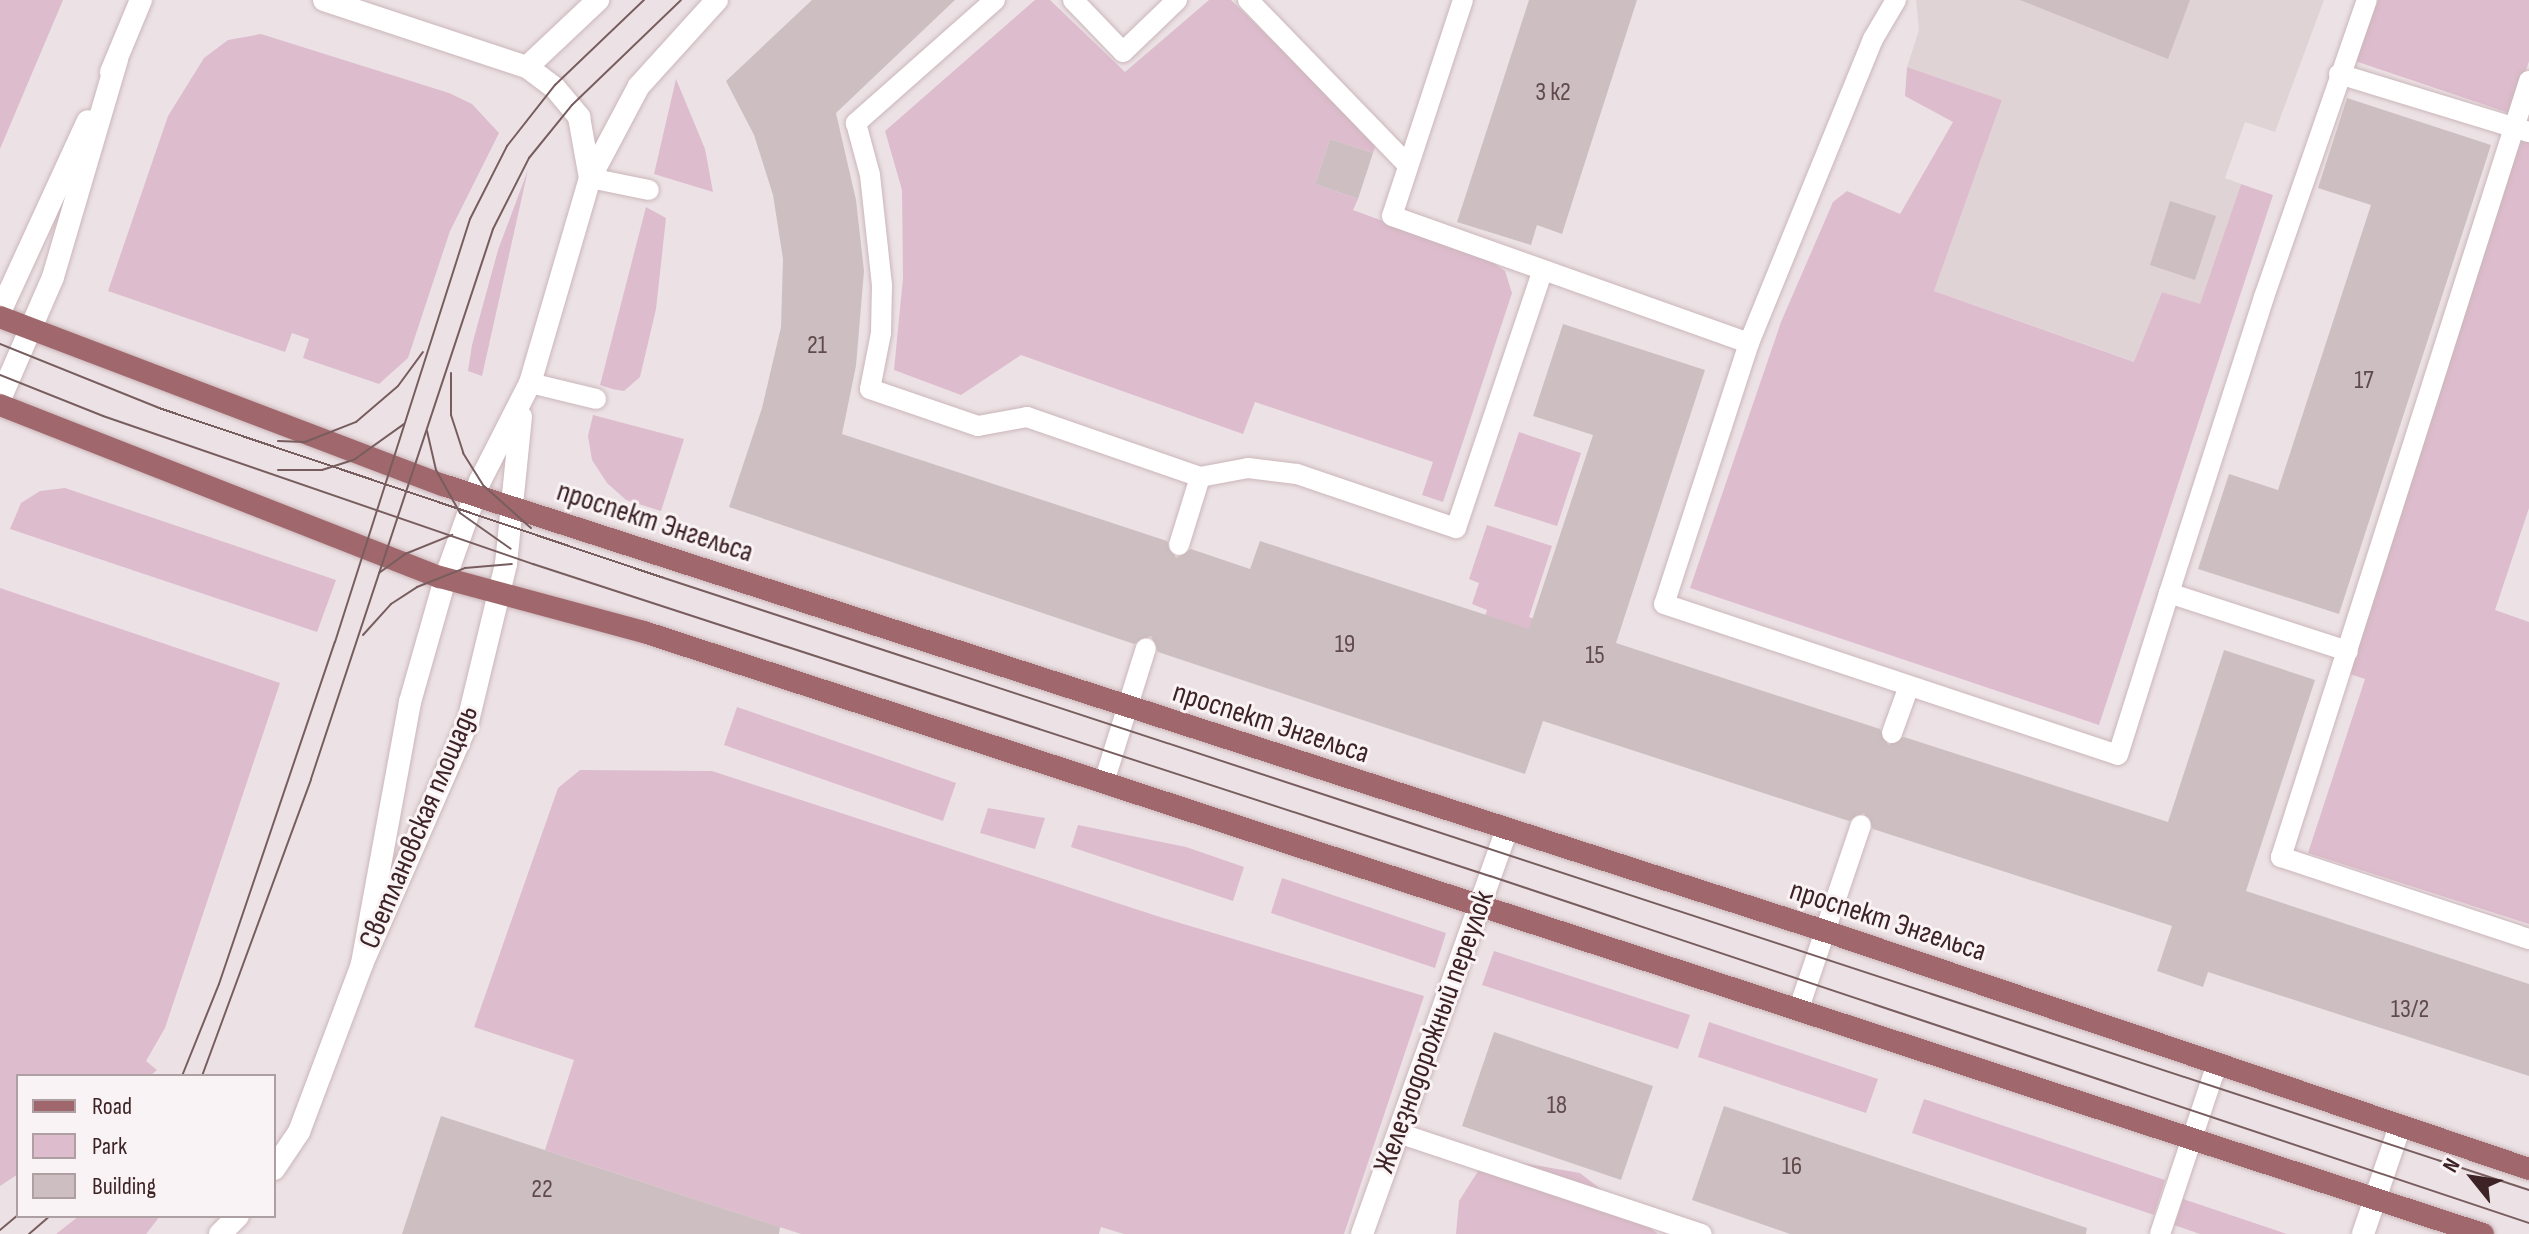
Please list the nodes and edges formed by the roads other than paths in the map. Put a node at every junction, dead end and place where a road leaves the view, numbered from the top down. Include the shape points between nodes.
1 (324, 0) edge
2 (598, 0) edge
3 (717, 0) edge
4 (995, 0) edge
5 (1073, 0) edge
6 (1177, 0) edge
7 (1248, 0) edge
8 (1463, 0) edge
9 (1896, 0) edge
10 (2367, 0) edge
11 (140, 1) edge
12 (117, 59) junction
13 (527, 67) junction
14 (2339, 74) junction
15 (2529, 81) edge
16 (2522, 130) edge
17 (1408, 165) junction
18 (590, 178) junction
19 (649, 190) dead end
20 (1543, 270) junction
21 (0, 315) edge
22 (33, 331) junction
23 (1749, 343) junction
24 (530, 383) junction
25 (0, 399) edge
26 (596, 399) dead end
27 (0, 405) edge
28 (522, 405) junction
29 (1200, 477) junction
30 (475, 495) junction
31 (511, 506) junction
32 (1179, 545) dead end
33 (445, 579) junction
34 (2169, 593) junction
35 (499, 595) junction
36 (1146, 648) dead end
37 (2348, 651) junction
38 (1909, 686) junction
39 (1127, 708) junction
40 (1892, 733) dead end
41 (1104, 782) junction
42 (1861, 825) dead end
43 (1507, 830) junction
44 (1481, 903) junction
45 (1825, 931) junction
46 (2529, 939) edge
47 (362, 964) junction
48 (1799, 1008) junction
49 (2217, 1064) junction
50 (2400, 1126) junction
51 (1398, 1133) junction
52 (2192, 1140) junction
53 (276, 1166) edge
54 (2529, 1169) edge
55 (2375, 1198) junction
56 (236, 1218) edge
57 (220, 1234) edge
58 (1362, 1234) edge
59 (1702, 1234) edge
60 (2160, 1234) edge
61 (2363, 1234) edge
62 (2483, 1234) edge

1 - 13 main road, Светлановская площадь
2 - 13 main road
3 - 18 main road via 639,86
4 - 29 lane via 856,123 870,175 882,285 881,333 870,389 978,426 1027,417
5 - 6 lane via 1123,52
7 - 17 lane
8 - 17 lane
9 - 23 lane via 1873,39
10 - 14 lane
11 - 12 main road
12 - 21 main road
12 - 22 main road
13 - 18 main road, Светлановская площадь via 555,88 579,117
14 - 16 lane
14 - 34 lane
15 - 16 lane
16 - 37 lane
17 - 20 lane via 1392,216
18 - 19 lane
18 - 24 main road, Светлановская площадь
20 - 23 lane
20 - 29 lane via 1456,528 1297,474 1248,468
21 - 22 main road, проспект Энгельса
22 - 25 main road
22 - 30 main road, проспект Энгельса
23 - 38 lane via 1664,604
24 - 26 lane
24 - 28 main road, Светлановская площадь
27 - 33 main road
28 - 30 main road, Светлановская площадь
28 - 31 main road, Светлановская площадь
29 - 32 lane
30 - 31 main road, проспект Энгельса
30 - 33 main road, Светлановская площадь
31 - 35 main road, Светлановская площадь
31 - 39 main road, проспект Энгельса
33 - 35 main road
33 - 47 main road, Светлановская площадь via 410,702
34 - 37 lane
34 - 38 lane via 2118,755
35 - 41 main road via 644,632
35 - 47 main road, Светлановская площадь via 468,721
36 - 39 lane
37 - 46 lane via 2281,857
38 - 40 lane
39 - 41 lane
39 - 43 main road, проспект Энгельса
41 - 44 main road
42 - 45 lane
43 - 44 main road, Железнодорожный переулок
43 - 45 main road, проспект Энгельса
44 - 48 main road
44 - 51 main road, Железнодорожный переулок
45 - 48 lane
45 - 49 main road, проспект Энгельса
47 - 53 main road, Светлановская площадь via 299,1132
48 - 52 main road
49 - 50 main road, проспект Энгельса
49 - 52 lane
50 - 54 main road, проспект Энгельса
50 - 55 main road
51 - 58 main road, Железнодорожный переулок
51 - 59 lane
52 - 55 main road
52 - 60 lane
55 - 61 main road
55 - 62 main road
56 - 57 main road

